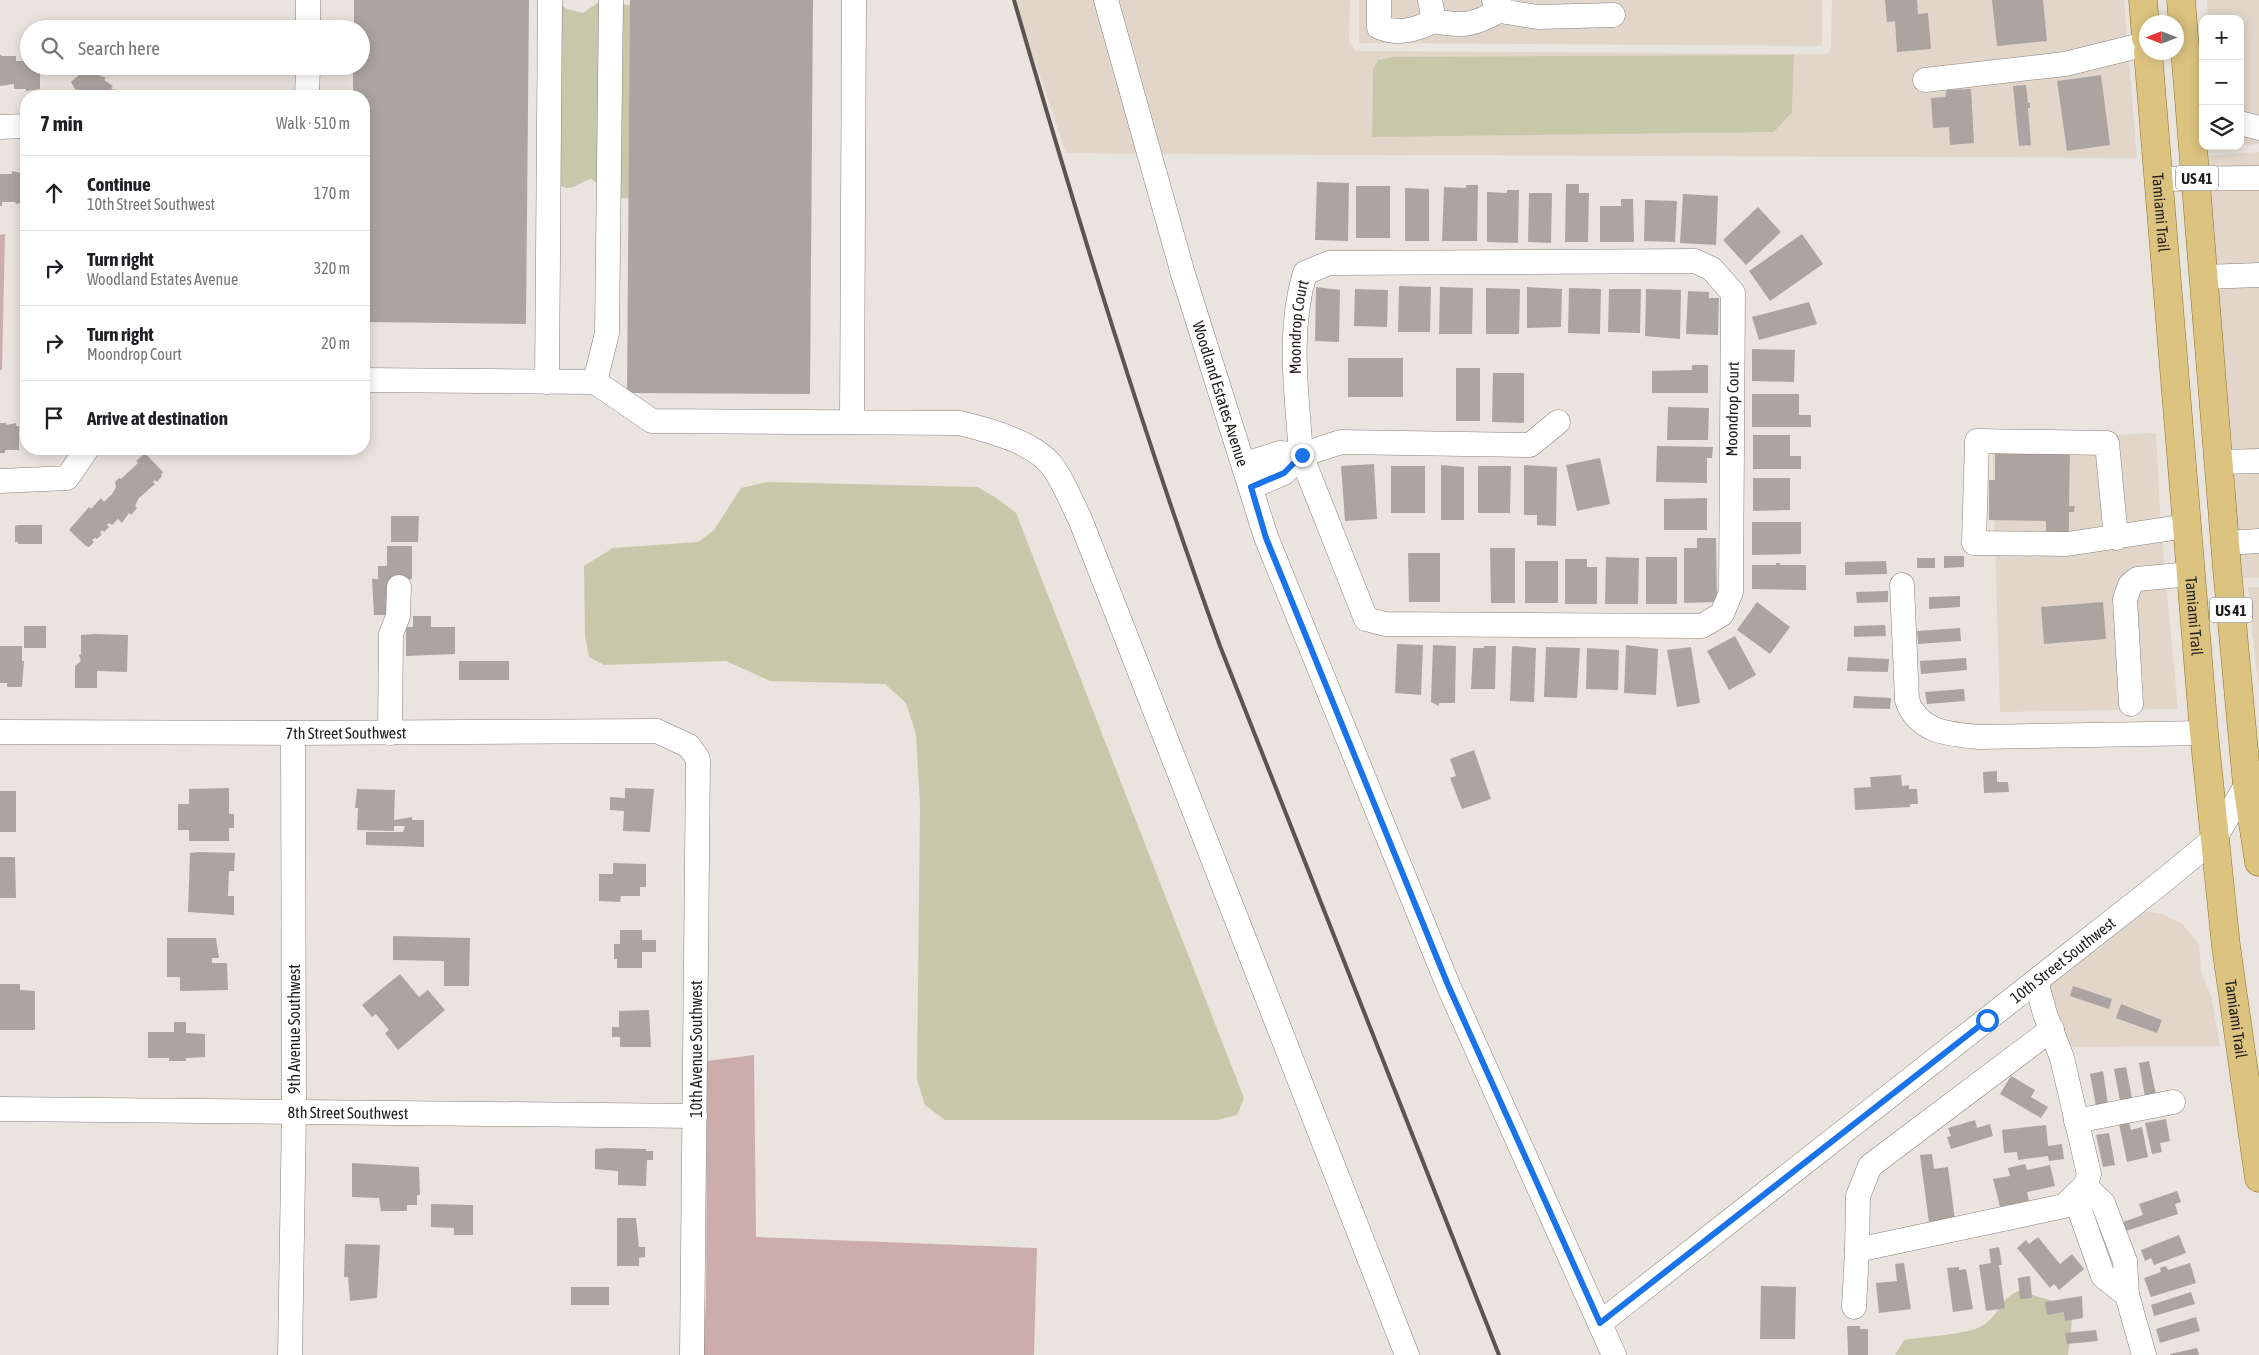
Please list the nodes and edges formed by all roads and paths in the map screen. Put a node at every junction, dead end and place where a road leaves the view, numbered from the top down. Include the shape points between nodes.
1 (308, 0) edge
2 (550, 0) edge
3 (610, 0) edge
4 (854, 0) edge
5 (1106, 0) edge
6 (1379, 0) edge
7 (2143, 0) edge
8 (2182, 0) edge
9 (1498, 4) edge
10 (1432, 11) edge
11 (1613, 15) dead end
12 (2144, 15) edge
13 (308, 20) edge
14 (2139, 46) edge
15 (2149, 60) edge
16 (308, 75) edge
17 (1925, 80) dead end
18 (308, 90) edge
19 (2197, 116) edge
20 (2244, 124) edge
21 (20, 126) edge
22 (0, 127) edge
23 (2259, 128) edge
24 (2196, 178) junction
25 (2259, 178) edge
26 (2158, 179) junction
27 (2259, 275) edge
28 (2204, 277) junction
29 (370, 380) edge
30 (547, 382) junction
31 (595, 382) junction
32 (852, 422) junction
33 (1558, 422) dead end
34 (83, 455) edge
35 (1302, 455) junction
36 (2259, 460) edge
37 (2219, 462) junction
38 (1245, 464) junction
39 (0, 481) edge
40 (1251, 487) junction
41 (2187, 526) junction
42 (2116, 538) junction
43 (2259, 541) edge
44 (2225, 543) junction
45 (2191, 574) junction
46 (1902, 585) dead end
47 (399, 587) dead end
48 (2131, 704) dead end
49 (0, 732) edge
50 (390, 733) junction
51 (2204, 733) junction
52 (293, 734) junction
53 (689, 746) joint
54 (2253, 783) edge
55 (2215, 838) junction
56 (2259, 862) edge
57 (2036, 981) junction
58 (2052, 1029) junction
59 (2173, 1102) dead end
60 (0, 1109) edge
61 (294, 1113) junction
62 (695, 1116) junction
63 (2076, 1121) junction
64 (2259, 1178) edge
65 (2085, 1186) junction
66 (1857, 1250) junction
67 (1854, 1307) dead end
68 (1600, 1323) junction
69 (290, 1355) edge
70 (692, 1355) edge
71 (1407, 1355) edge
72 (1614, 1355) edge
73 (2144, 1355) edge

1 - 13 street
2 - 30 street
3 - 31 street via 607,333
4 - 32 street
5 - 38 street, Woodland Estates Avenue via 1183,274
6 - 10 street via 1379,27 1392,33 1417,29
7 - 12 main road
8 - 19 main road, US 41
9 - 10 street via 1488,18 1463,26
9 - 11 street via 1506,12 1538,17
14 - 17 street via 2065,64
15 - 26 main road, Tamiami Trail / US 41
16 - 18 street
19 - 24 main road, US 41
20 - 23 street
21 - 22 street
24 - 25 street
24 - 26 street
24 - 28 main road, US 41
26 - 41 main road, Tamiami Trail / US 41
27 - 28 street
28 - 37 main road, US 41
29 - 30 street
30 - 31 street
31 - 32 street via 652,421
32 - 71 street via 960,422 995,431 1031,448 1054,468 1080,519
33 - 35 street via 1530,445 1341,442
34 - 39 street via 67,478
35 - 35 street, Moondrop Court via 1294,363 1296,301 1305,273 1329,263 1695,261 1712,269 1733,293 1731,592 1722,614 1702,626 1385,624 1366,619
35 - 38 street via 1280,453
35 - 40 street via 1284,473
36 - 37 street
37 - 44 main road, US 41
38 - 40 street, Woodland Estates Avenue
40 - 68 street, Woodland Estates Avenue via 1266,538 1448,985
41 - 42 street
41 - 45 main road, Tamiami Trail / US 41
42 - 42 street via 2067,544 1974,543 1976,441 2107,443
43 - 44 street
44 - 54 main road, US 41
45 - 48 street via 2137,579 2130,585 2125,599
45 - 51 main road, Tamiami Trail / US 41
46 - 51 street via 1907,700 1910,711 1928,728 1979,737
47 - 50 street via 398,616 391,634
49 - 52 street, 7th Street Southwest
50 - 52 street, 7th Street Southwest
50 - 53 street, 7th Street Southwest via 657,731
51 - 55 main road, Tamiami Trail / US 41
52 - 61 street, 9th Avenue Southwest
53 - 62 street, 10th Avenue Southwest via 698,760
54 - 55 street, 10th Street Southwest
54 - 56 main road, US 41
55 - 57 street, 10th Street Southwest
55 - 64 main road, Tamiami Trail / US 41 via 2236,1024
57 - 58 street
57 - 68 street, 10th Street Southwest
58 - 63 street
58 - 66 street via 1870,1166 1858,1196
59 - 63 street
60 - 61 street, 8th Street Southwest
61 - 62 street, 8th Street Southwest
61 - 69 street, 9th Avenue Southwest
62 - 70 street, 10th Avenue Southwest
63 - 65 street via 2088,1174
65 - 66 street via 2064,1206
65 - 73 street via 2079,1208 2088,1240 2103,1276 2127,1295
66 - 67 street
68 - 72 street, Woodland Estates Avenue

